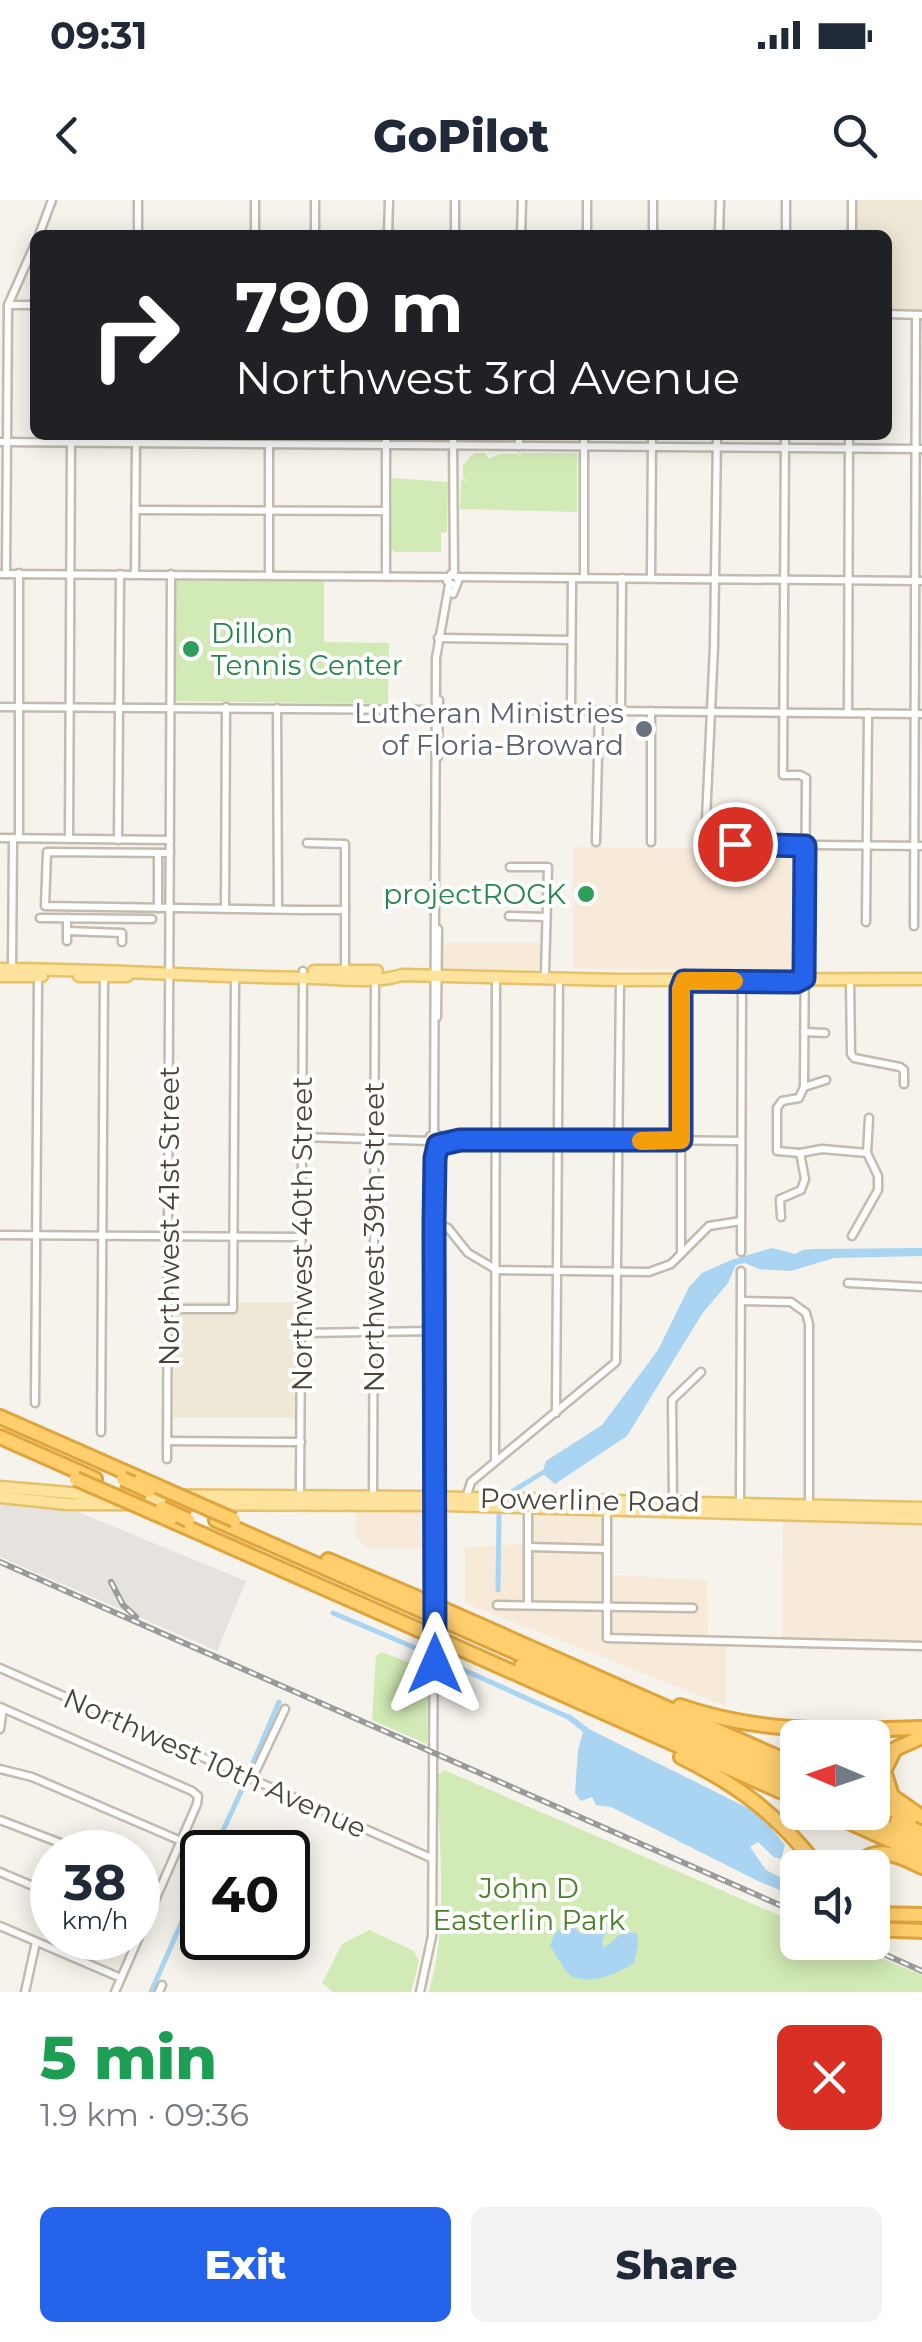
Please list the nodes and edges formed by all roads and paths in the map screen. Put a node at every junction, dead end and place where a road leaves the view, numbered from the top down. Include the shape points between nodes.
1 (52, 200) edge
2 (138, 200) edge
3 (255, 200) edge
4 (316, 200) edge
5 (389, 200) edge
6 (456, 200) edge
7 (522, 200) edge
8 (587, 200) edge
9 (654, 200) edge
10 (720, 200) edge
11 (786, 200) edge
12 (852, 200) edge
13 (41, 230) edge
14 (138, 230) edge
15 (255, 230) edge
16 (315, 230) edge
17 (388, 230) edge
18 (455, 230) edge
19 (522, 230) edge
20 (587, 230) edge
21 (653, 230) edge
22 (719, 230) edge
23 (786, 230) edge
24 (852, 230) edge
25 (30, 255) edge
26 (8, 304) junction
27 (30, 305) edge
28 (892, 314) edge
29 (919, 314) edge
30 (114, 440) edge
31 (136, 440) edge
32 (259, 440) edge
33 (314, 440) edge
34 (386, 440) edge
35 (453, 440) edge
36 (519, 440) edge
37 (584, 440) edge
38 (652, 440) edge
39 (717, 440) edge
40 (785, 440) edge
41 (849, 440) edge
42 (2, 442) edge
43 (71, 442) junction
44 (269, 444) junction
45 (386, 445) junction
46 (453, 446) junction
47 (519, 446) junction
48 (584, 446) junction
49 (652, 447) junction
50 (717, 447) junction
51 (785, 448) junction
52 (849, 448) junction
53 (919, 449) edge
54 (3, 508) edge
55 (136, 510) junction
56 (268, 510) junction
57 (386, 510) junction
58 (3, 574) edge
59 (19, 574) junction
60 (71, 574) junction
61 (120, 574) junction
62 (136, 574) junction
63 (171, 574) junction
64 (269, 574) junction
65 (386, 576) junction
66 (572, 578) junction
67 (584, 578) junction
68 (622, 578) junction
69 (650, 578) junction
70 (452, 579) junction
71 (715, 580) junction
72 (784, 580) junction
73 (850, 581) junction
74 (918, 581) edge
75 (440, 639) junction
76 (570, 640) junction
77 (226, 707) junction
78 (0, 708) edge
79 (20, 708) junction
80 (70, 708) junction
81 (277, 708) junction
82 (119, 709) junction
83 (171, 709) junction
84 (437, 710) junction
85 (509, 710) dead end
86 (571, 710) junction
87 (599, 710) junction
88 (621, 711) junction
89 (651, 711) junction
90 (712, 712) junction
91 (782, 712) junction
92 (848, 713) junction
93 (868, 713) junction
94 (919, 714) edge
95 (0, 838) edge
96 (16, 838) junction
97 (69, 839) junction
98 (118, 840) junction
99 (170, 840) junction
100 (704, 840) dead end
101 (596, 842) dead end
102 (651, 842) dead end
103 (306, 843) dead end
104 (716, 844) dead end
105 (866, 845) junction
106 (805, 846) junction
107 (918, 846) edge
108 (158, 853) junction
109 (170, 853) junction
110 (510, 867) dead end
111 (122, 908) junction
112 (143, 908) junction
113 (158, 908) junction
114 (171, 908) junction
115 (225, 909) junction
116 (278, 910) junction
117 (345, 910) junction
118 (509, 916) dead end
119 (546, 917) junction
120 (40, 918) dead end
121 (68, 918) junction
122 (122, 919) junction
123 (143, 919) junction
124 (152, 920) dead end
125 (866, 922) dead end
126 (914, 926) dead end
127 (68, 931) junction
128 (67, 941) dead end
129 (4, 971) edge
130 (345, 971) junction
131 (42, 972) junction
132 (131, 972) junction
133 (170, 973) junction
134 (207, 974) junction
135 (303, 974) junction
136 (402, 975) junction
137 (104, 976) junction
138 (435, 976) junction
139 (540, 976) junction
140 (562, 976) junction
141 (235, 977) junction
142 (463, 977) junction
143 (375, 978) junction
144 (804, 978) junction
145 (496, 979) junction
146 (850, 979) junction
147 (922, 979) edge
148 (620, 980) junction
149 (681, 980) junction
150 (742, 981) junction
151 (804, 1032) junction
152 (826, 1033) dead end
153 (826, 1080) dead end
154 (904, 1084) dead end
155 (804, 1087) junction
156 (869, 1118) dead end
157 (302, 1136) junction
158 (375, 1137) junction
159 (497, 1139) junction
160 (558, 1139) junction
161 (436, 1140) junction
162 (681, 1140) junction
163 (742, 1140) junction
164 (620, 1141) junction
165 (800, 1152) junction
166 (867, 1153) junction
167 (780, 1217) dead end
168 (741, 1221) junction
169 (434, 1223) junction
170 (0, 1235) edge
171 (37, 1235) junction
172 (102, 1236) junction
173 (168, 1236) junction
174 (852, 1236) dead end
175 (234, 1237) junction
176 (301, 1238) junction
177 (435, 1238) junction
178 (455, 1239) junction
179 (741, 1252) dead end
180 (680, 1255) junction
181 (497, 1270) junction
182 (556, 1271) junction
183 (741, 1271) dead end
184 (619, 1272) junction
185 (848, 1283) dead end
186 (922, 1287) edge
187 (742, 1300) junction
188 (168, 1309) junction
189 (435, 1331) junction
190 (374, 1332) junction
191 (302, 1333) junction
192 (701, 1372) dead end
193 (35, 1404) dead end
194 (556, 1413) junction
195 (0, 1417) edge
196 (0, 1425) edge
197 (102, 1432) dead end
198 (0, 1437) edge
199 (167, 1441) junction
200 (300, 1442) junction
201 (0, 1446) edge
202 (167, 1460) dead end
203 (495, 1461) junction
204 (0, 1487) edge
205 (94, 1495) junction
206 (374, 1496) junction
207 (0, 1497) edge
208 (466, 1498) junction
209 (305, 1500) junction
210 (435, 1501) junction
211 (672, 1502) junction
212 (68, 1504) junction
213 (608, 1505) junction
214 (808, 1505) junction
215 (528, 1507) junction
216 (741, 1508) junction
217 (922, 1508) edge
218 (854, 1509) junction
219 (922, 1518) edge
220 (528, 1547) junction
221 (607, 1549) junction
222 (497, 1605) dead end
223 (528, 1606) junction
224 (608, 1607) junction
225 (693, 1608) dead end
226 (418, 1614) junction
227 (452, 1630) junction
228 (922, 1646) edge
229 (0, 1668) edge
230 (580, 1669) junction
231 (590, 1686) junction
232 (660, 1705) junction
233 (1, 1708) edge
234 (285, 1709) dead end
235 (610, 1716) junction
236 (922, 1726) edge
237 (0, 1729) edge
238 (922, 1737) edge
239 (709, 1750) junction
240 (780, 1758) edge
241 (0, 1769) edge
242 (780, 1769) edge
243 (252, 1778) junction
244 (780, 1780) edge
245 (765, 1785) junction
246 (780, 1792) edge
247 (890, 1808) edge
248 (890, 1818) edge
249 (0, 1820) edge
250 (922, 1820) edge
251 (890, 1829) edge
252 (186, 1830) edge
253 (867, 1830) edge
254 (30, 1831) edge
255 (922, 1832) edge
256 (180, 1841) edge
257 (180, 1843) edge
258 (922, 1844) edge
259 (802, 1850) edge
260 (890, 1855) edge
261 (922, 1855) edge
262 (430, 1858) junction
263 (922, 1867) edge
264 (0, 1872) edge
265 (30, 1885) edge
266 (161, 1887) edge
267 (890, 1914) edge
268 (922, 1915) edge
269 (922, 1923) edge
270 (890, 1925) edge
271 (0, 1926) edge
272 (890, 1928) edge
273 (922, 1932) edge
274 (30, 1939) edge
275 (32, 1960) edge
276 (78, 1960) edge
277 (128, 1960) edge
278 (121, 1978) junction
279 (25, 1992) edge
280 (115, 1992) edge
281 (420, 1992) edge

1 - 13 street
2 - 14 street
3 - 15 street
4 - 16 street
5 - 17 street
6 - 18 street
7 - 19 street
8 - 20 street
9 - 21 street
10 - 22 street
11 - 23 street
12 - 24 street
25 - 26 street
26 - 27 street
26 - 42 street
28 - 29 street
29 - 53 street
30 - 43 street
31 - 55 street
32 - 44 street
33 - 44 street
33 - 45 street
34 - 45 street
35 - 46 street
36 - 47 street
37 - 48 street
38 - 49 street
39 - 50 street
40 - 51 street
41 - 52 street
42 - 43 street
42 - 54 street
43 - 60 street
44 - 56 street
45 - 46 street
45 - 57 street
46 - 47 street
46 - 70 street
47 - 48 street
48 - 49 street
48 - 67 street
49 - 50 street
49 - 69 street
50 - 51 street
50 - 71 street
51 - 52 street
51 - 72 street
52 - 53 street
52 - 73 street
53 - 74 street
54 - 58 street
55 - 56 street
55 - 62 street
56 - 57 street
56 - 64 street
57 - 65 street
58 - 59 street
59 - 60 street
59 - 79 street
60 - 61 street
60 - 80 street
61 - 62 street
61 - 82 street
62 - 63 street
63 - 64 street
63 - 83 street, Northwest 41st Street
64 - 65 street
65 - 70 street
66 - 67 street
66 - 70 street
66 - 76 street
67 - 68 street
68 - 69 street
68 - 88 street
69 - 71 street
70 - 75 street
71 - 72 street
71 - 90 street
72 - 73 street
72 - 91 street
73 - 74 street
73 - 92 street
74 - 94 street
75 - 76 street
75 - 84 street
76 - 86 street
77 - 81 street
77 - 83 street
77 - 115 street
78 - 79 street
79 - 80 street
79 - 96 street
80 - 82 street
80 - 97 street
81 - 84 street
81 - 116 street
82 - 83 street
82 - 98 street
83 - 99 street, Northwest 41st Street
84 - 138 street
85 - 86 street
86 - 87 street
87 - 88 street
87 - 101 street
88 - 89 street
89 - 90 street
89 - 102 street
90 - 91 street
90 - 100 street
91 - 92 street
91 - 106 street via 782,775 806,778
92 - 93 street
93 - 94 street
93 - 105 street
94 - 107 street
95 - 96 street
96 - 97 street
96 - 129 street
97 - 98 street
98 - 99 street
99 - 109 street, Northwest 41st Street
103 - 117 street via 345,844
104 - 106 street
105 - 106 street
105 - 107 street
105 - 125 street
106 - 144 street
107 - 126 street
108 - 109 street
108 - 111 street via 46,853 44,906
108 - 113 street
109 - 114 street, Northwest 41st Street
110 - 119 street via 548,867
111 - 112 street
111 - 122 street
112 - 113 street
112 - 123 street
113 - 114 street
114 - 115 street
114 - 133 street, Northwest 41st Street
115 - 116 street
116 - 117 street
117 - 130 street
118 - 119 street
119 - 139 street
120 - 121 street
121 - 122 street
121 - 127 street
122 - 123 street
122 - 127 street via 122,937
123 - 124 street
127 - 128 street
129 - 131 main road
130 - 135 main road
130 - 136 main road
131 - 132 main road
131 - 137 main road
131 - 171 street
132 - 133 main road
132 - 137 main road
133 - 134 main road
133 - 173 street, Northwest 41st Street
134 - 135 main road
134 - 141 main road
135 - 141 main road
135 - 143 main road
135 - 157 street, Northwest 40th Street
136 - 138 main road
136 - 143 main road
137 - 172 street
138 - 142 main road
138 - 161 street
139 - 140 main road
139 - 142 main road
139 - 145 main road
140 - 148 main road
140 - 149 main road
140 - 160 street
141 - 175 street
142 - 145 main road
143 - 158 street, Northwest 39th Street
144 - 146 main road
144 - 149 main road
144 - 150 main road
144 - 151 street
145 - 159 street
146 - 147 main road
146 - 154 street via 851,1054 900,1067
148 - 149 main road
148 - 164 street
149 - 150 main road
149 - 162 street
150 - 163 street
151 - 152 street
151 - 155 street
153 - 155 street
155 - 165 street via 799,1098 777,1108 777,1151
156 - 166 street
157 - 158 street
157 - 176 street, Northwest 40th Street
158 - 161 street
158 - 190 street, Northwest 39th Street
159 - 160 street
159 - 161 street
159 - 181 street
160 - 164 street
160 - 182 street
161 - 169 street
162 - 163 street
162 - 164 street
162 - 180 street
163 - 168 street
164 - 184 street
165 - 166 street
165 - 167 street via 804,1184 780,1199
166 - 174 street via 880,1182
168 - 179 street
168 - 180 street via 709,1226
169 - 177 street
169 - 178 street
170 - 171 street
171 - 172 street
171 - 193 street
172 - 173 street
172 - 197 street
173 - 175 street
173 - 188 street, Northwest 41st Street
175 - 176 street
175 - 188 street via 233,1309
176 - 191 street, Northwest 40th Street
177 - 178 street
177 - 189 street
178 - 181 street
180 - 184 street via 662,1268
181 - 182 street
181 - 203 street
182 - 184 street
182 - 194 street
183 - 187 street
184 - 194 street via 614,1367
185 - 186 street
187 - 214 street via 791,1302 806,1313
187 - 216 street
188 - 199 street, Northwest 41st Street
189 - 190 street
189 - 210 street
190 - 191 street
190 - 206 street, Northwest 39th Street
191 - 200 street, Northwest 40th Street
192 - 211 street via 672,1400
194 - 203 street
195 - 226 highway, bridge via 234,1520
196 - 226 highway, bridge
198 - 226 highway, bridge
199 - 200 street
199 - 202 street, Northwest 41st Street
200 - 209 street, Northwest 40th Street
201 - 226 highway, bridge via 170,1520
203 - 208 street via 469,1484
204 - 205 main road, Powerline Road
205 - 209 main road, Powerline Road
205 - 212 main road
206 - 209 main road, Powerline Road
206 - 210 main road, Powerline Road
207 - 212 main road
208 - 210 main road, Powerline Road
208 - 213 main road, Powerline Road
209 - 210 main road, Powerline Road
209 - 212 main road
210 - 215 main road, Powerline Road
210 - 262 street
211 - 213 main road, Powerline Road
211 - 216 main road, Powerline Road
213 - 215 main road, Powerline Road
213 - 216 main road, Powerline Road via 723,1513
213 - 221 street
214 - 216 main road
214 - 218 main road
215 - 220 street
216 - 218 main road, Powerline Road via 829,1515
217 - 218 main road
218 - 219 main road
220 - 221 street
220 - 223 street
221 - 224 street
222 - 223 street
223 - 224 street
224 - 225 street
224 - 228 street via 607,1638
226 - 227 highway, bridge
226 - 227 highway, bridge
227 - 230 highway
227 - 231 highway
227 - 235 highway
227 - 239 highway
229 - 243 street, Northwest 10th Avenue
230 - 232 highway
230 - 236 highway via 750,1725 827,1732
231 - 232 highway
231 - 242 highway
232 - 240 highway
233 - 237 street
233 - 252 street via 198,1796
234 - 243 street
235 - 245 highway
235 - 259 highway via 740,1788
238 - 250 highway via 895,1749 884,1772 895,1799
239 - 244 highway
239 - 245 highway
241 - 256 street
243 - 262 street, Northwest 10th Avenue
245 - 246 highway
247 - 250 highway
248 - 255 highway
249 - 254 street
251 - 258 highway
253 - 261 highway
257 - 266 street
260 - 263 highway
262 - 281 street via 432,1936
264 - 265 street
267 - 268 highway
269 - 270 highway
271 - 274 street
272 - 273 highway
275 - 279 street
276 - 278 street
277 - 278 street
278 - 280 street

